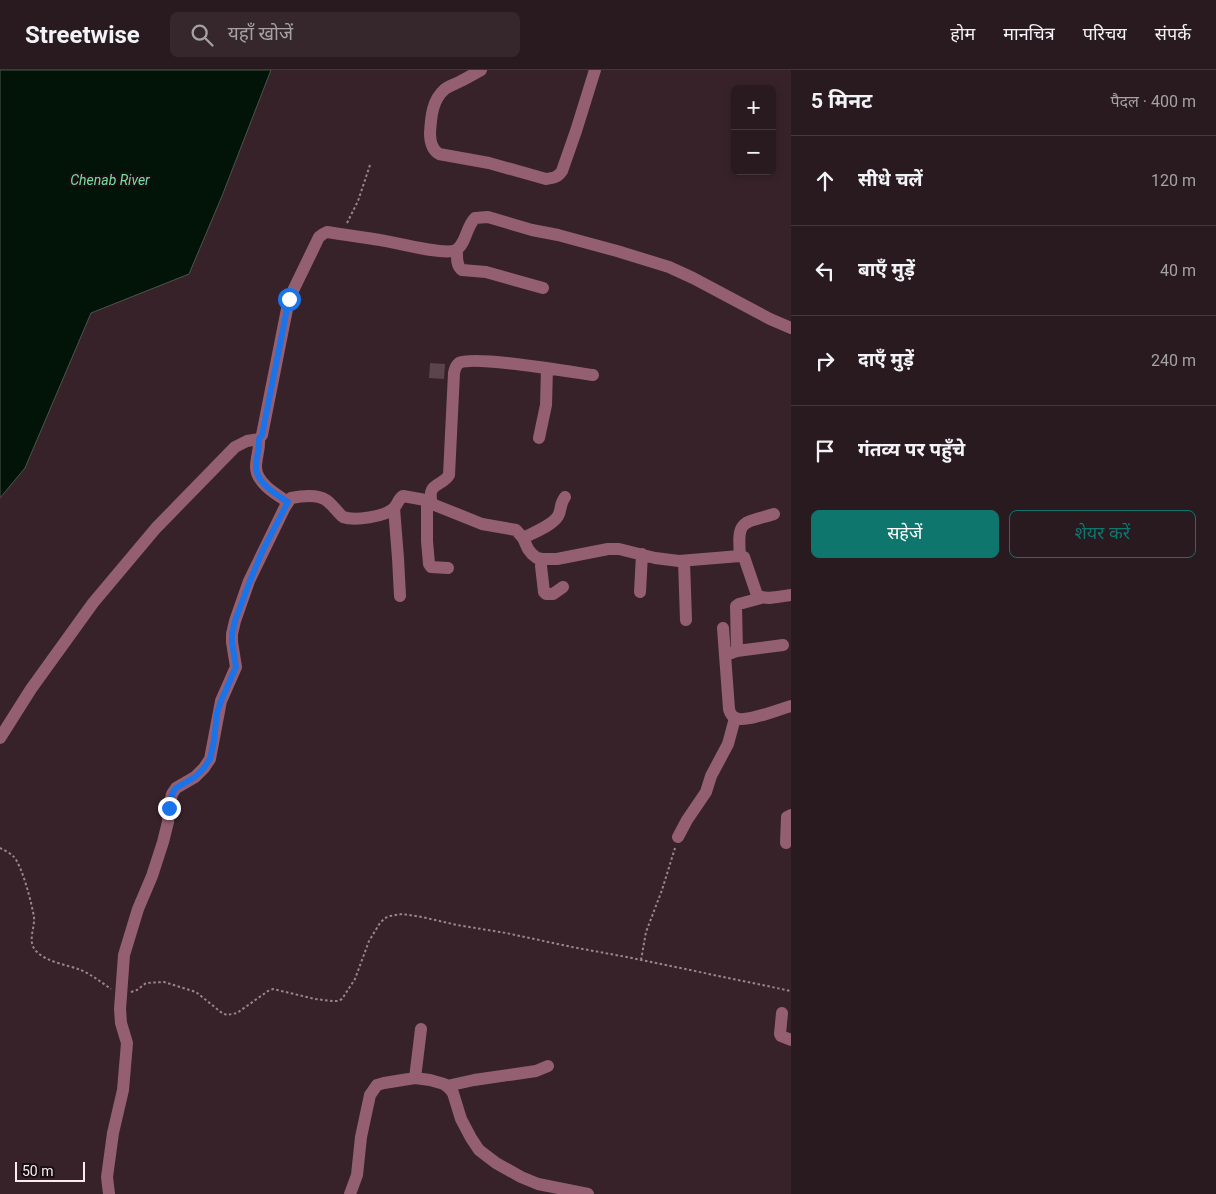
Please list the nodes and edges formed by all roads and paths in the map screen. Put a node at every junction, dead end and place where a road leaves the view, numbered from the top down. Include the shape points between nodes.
1 (480, 70) edge
2 (595, 70) edge
3 (370, 165) dead end
4 (342, 235) junction
5 (457, 250) junction
6 (543, 288) dead end
7 (791, 328) edge
8 (547, 368) junction
9 (594, 375) dead end
10 (539, 438) dead end
11 (259, 439) junction
12 (565, 497) dead end
13 (429, 501) junction
14 (288, 502) junction
15 (394, 508) junction
16 (774, 514) dead end
17 (523, 538) junction
18 (642, 554) junction
19 (740, 556) junction
20 (542, 559) junction
21 (684, 561) junction
22 (448, 568) dead end
23 (563, 587) dead end
24 (640, 592) dead end
25 (791, 595) edge
26 (400, 596) dead end
27 (761, 598) junction
28 (686, 620) dead end
29 (723, 628) dead end
30 (783, 645) dead end
31 (730, 653) junction
32 (791, 706) edge
33 (735, 718) junction
34 (0, 738) edge
35 (791, 815) edge
36 (678, 837) joint
37 (786, 842) dead end
38 (0, 848) edge
39 (641, 960) junction
40 (791, 991) edge
41 (121, 994) junction
42 (782, 1012) dead end
43 (421, 1028) dead end
44 (791, 1040) edge
45 (548, 1066) dead end
46 (415, 1078) junction
47 (447, 1086) junction
48 (109, 1194) edge
49 (350, 1194) edge
50 (588, 1194) edge

1 - 2 street via 446,88 437,99 431,121 432,147 439,154 489,163 546,179 562,171
3 - 4 path
4 - 5 street via 438,251
4 - 11 street via 327,232 319,237 289,299
5 - 6 street via 458,265 462,270 486,272
5 - 7 street via 470,223 475,218 488,217 668,268
8 - 9 street
8 - 10 street via 546,406
8 - 13 street via 481,361 464,362 455,367 450,475 437,484
11 - 14 street via 258,474 265,486
11 - 34 street via 235,447 156,528 93,603
12 - 17 street via 554,521
13 - 15 street via 403,496
13 - 17 street via 434,506 482,524 516,530
13 - 22 street via 429,564
14 - 15 street via 298,497 322,498 343,517 355,519 365,519
14 - 41 street via 253,574 235,621 232,642 236,667 217,713 210,759 200,773 172,794 163,842 124,954
15 - 26 street
16 - 19 street via 741,526
17 - 20 street via 528,550
18 - 20 street via 608,550
18 - 21 street
18 - 24 street
19 - 21 street
19 - 27 street via 744,557 757,595
20 - 23 street via 544,592 553,594
21 - 28 street
25 - 27 street
27 - 31 street via 736,606
29 - 31 street
30 - 31 street
31 - 33 street via 729,709
32 - 33 street via 751,718
33 - 36 street via 728,744 706,792
35 - 37 street via 786,822
36 - 39 path via 646,932
38 - 41 path via 18,862 24,877 34,917 32,944 36,951 82,971
39 - 40 path
39 - 41 path via 402,914 384,918 380,923 369,941 356,979 338,1000 273,989 237,1013 227,1015 196,992 164,982 146,983 137,990
41 - 48 street via 121,1023 127,1043 123,1090 112,1133 107,1177
42 - 44 street via 780,1034
43 - 46 street
45 - 47 street via 536,1071
46 - 47 street
46 - 49 street via 384,1082 370,1095 357,1175
47 - 50 street via 453,1093 471,1138 487,1157 538,1184

